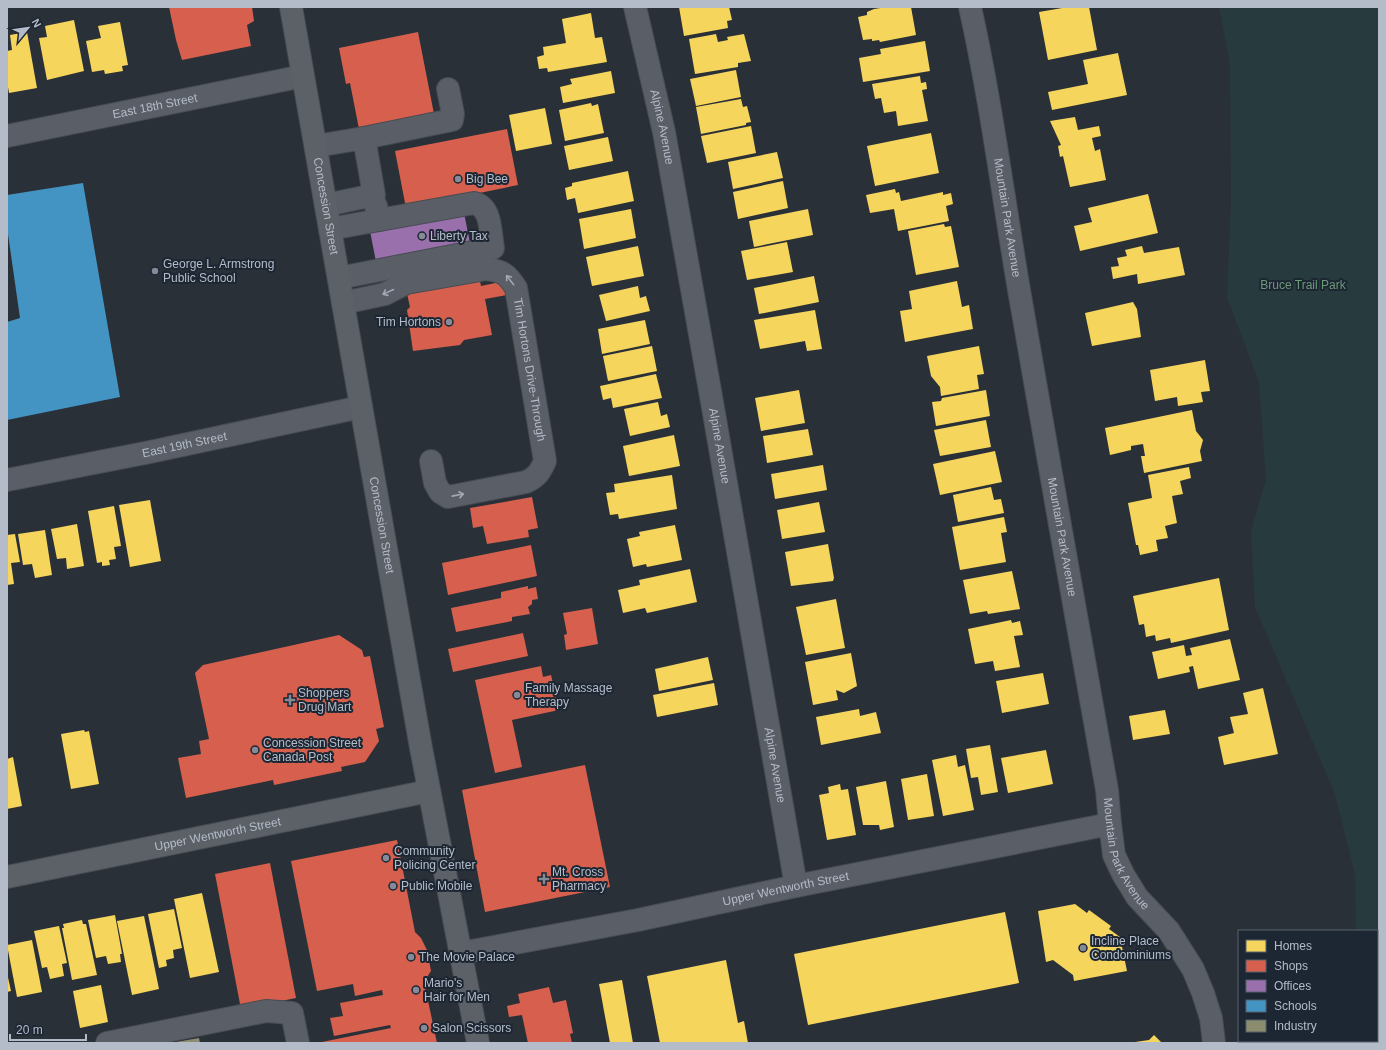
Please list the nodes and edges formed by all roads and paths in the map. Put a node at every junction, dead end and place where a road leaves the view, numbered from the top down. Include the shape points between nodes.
1 (291, 7) edge
2 (634, 7) edge
3 (970, 7) edge
4 (303, 76) junction
5 (448, 89) dead end
6 (7, 136) edge
7 (364, 138) junction
8 (316, 146) junction
9 (374, 195) junction
10 (326, 205) junction
11 (379, 220) junction
12 (330, 229) junction
13 (339, 278) junction
14 (343, 303) junction
15 (361, 407) junction
16 (431, 461) dead end
17 (7, 480) edge
18 (429, 791) junction
19 (1110, 824) junction
20 (7, 877) edge
21 (796, 886) junction
22 (461, 954) junction
23 (107, 1043) edge
24 (298, 1043) edge
25 (478, 1043) edge
26 (1214, 1043) edge

1 - 4 main road, Concession Street
2 - 21 street, Alpine Avenue via 664,132
3 - 19 street, Mountain Park Avenue via 980,51 1020,296 1107,790
4 - 6 street, East 18th Street
4 - 8 main road, Concession Street
5 - 7 street via 452,120
7 - 8 street
7 - 9 street
8 - 10 main road, Concession Street
9 - 10 street
9 - 11 street
10 - 12 main road, Concession Street
11 - 12 street
11 - 13 street via 480,204 487,214 493,248
12 - 13 main road, Concession Street
13 - 14 main road, Concession Street
14 - 15 main road, Concession Street
16 -> 14 street, Tim Hortons Drive-Through via 435,483 440,492 448,497 526,482 540,472 545,461 516,288 508,276 499,270 486,269 406,283 385,294
15 - 17 street, East 19th Street
15 - 18 main road, Concession Street
18 - 20 main road, Upper Wentworth Street
18 - 22 main road, Concession Street
19 - 21 street, Upper Wentworth Street
19 - 26 street, Mountain Park Avenue via 1114,855 1123,874 1137,897 1169,931 1192,969 1203,993
21 - 22 street, Upper Wentworth Street
22 - 25 main road, Concession Street
23 - 24 street via 266,1011 292,1013

